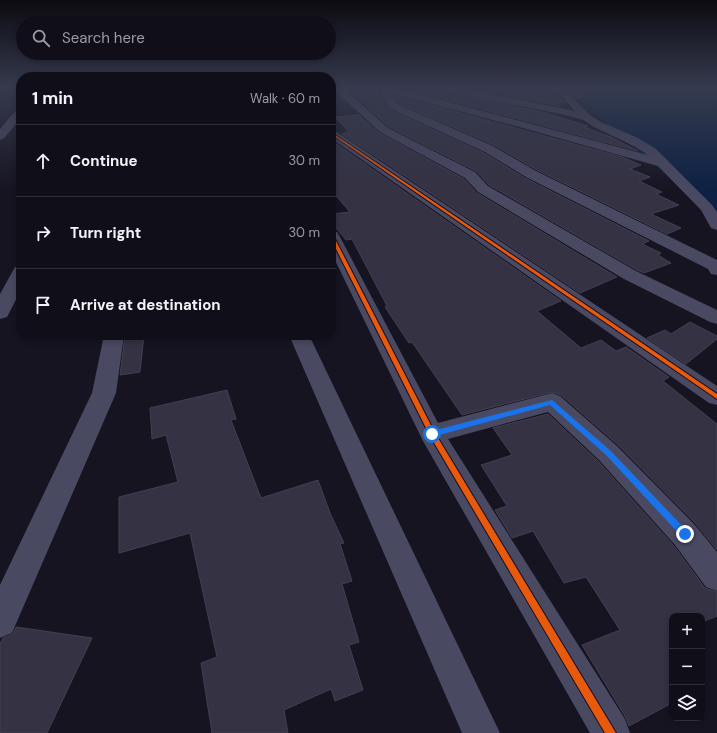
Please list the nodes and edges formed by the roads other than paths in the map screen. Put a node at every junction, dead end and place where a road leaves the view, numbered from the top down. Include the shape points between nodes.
1 (12, 121) edge
2 (374, 121) edge
3 (428, 121) edge
4 (514, 121) edge
5 (592, 121) edge
6 (0, 136) edge
7 (336, 136) edge
8 (663, 163) junction
9 (717, 226) edge
10 (336, 245) edge
11 (716, 265) edge
12 (16, 281) edge
13 (0, 313) edge
14 (717, 318) edge
15 (113, 340) edge
16 (301, 340) edge
17 (717, 398) edge
18 (432, 434) junction
19 (717, 576) edge
20 (0, 621) edge
21 (481, 733) edge
22 (611, 733) edge

1 - 6 street
2 - 14 street via 384,130 470,175 483,189 630,275
3 - 11 street via 489,149 531,174
4 - 8 street
5 - 8 street via 634,141 652,152
7 - 17 street
8 - 9 street via 707,208
10 - 18 street
12 - 13 street
15 - 20 street via 104,393
16 - 21 street
18 - 19 street via 552,402 608,453 685,534
18 - 22 street

